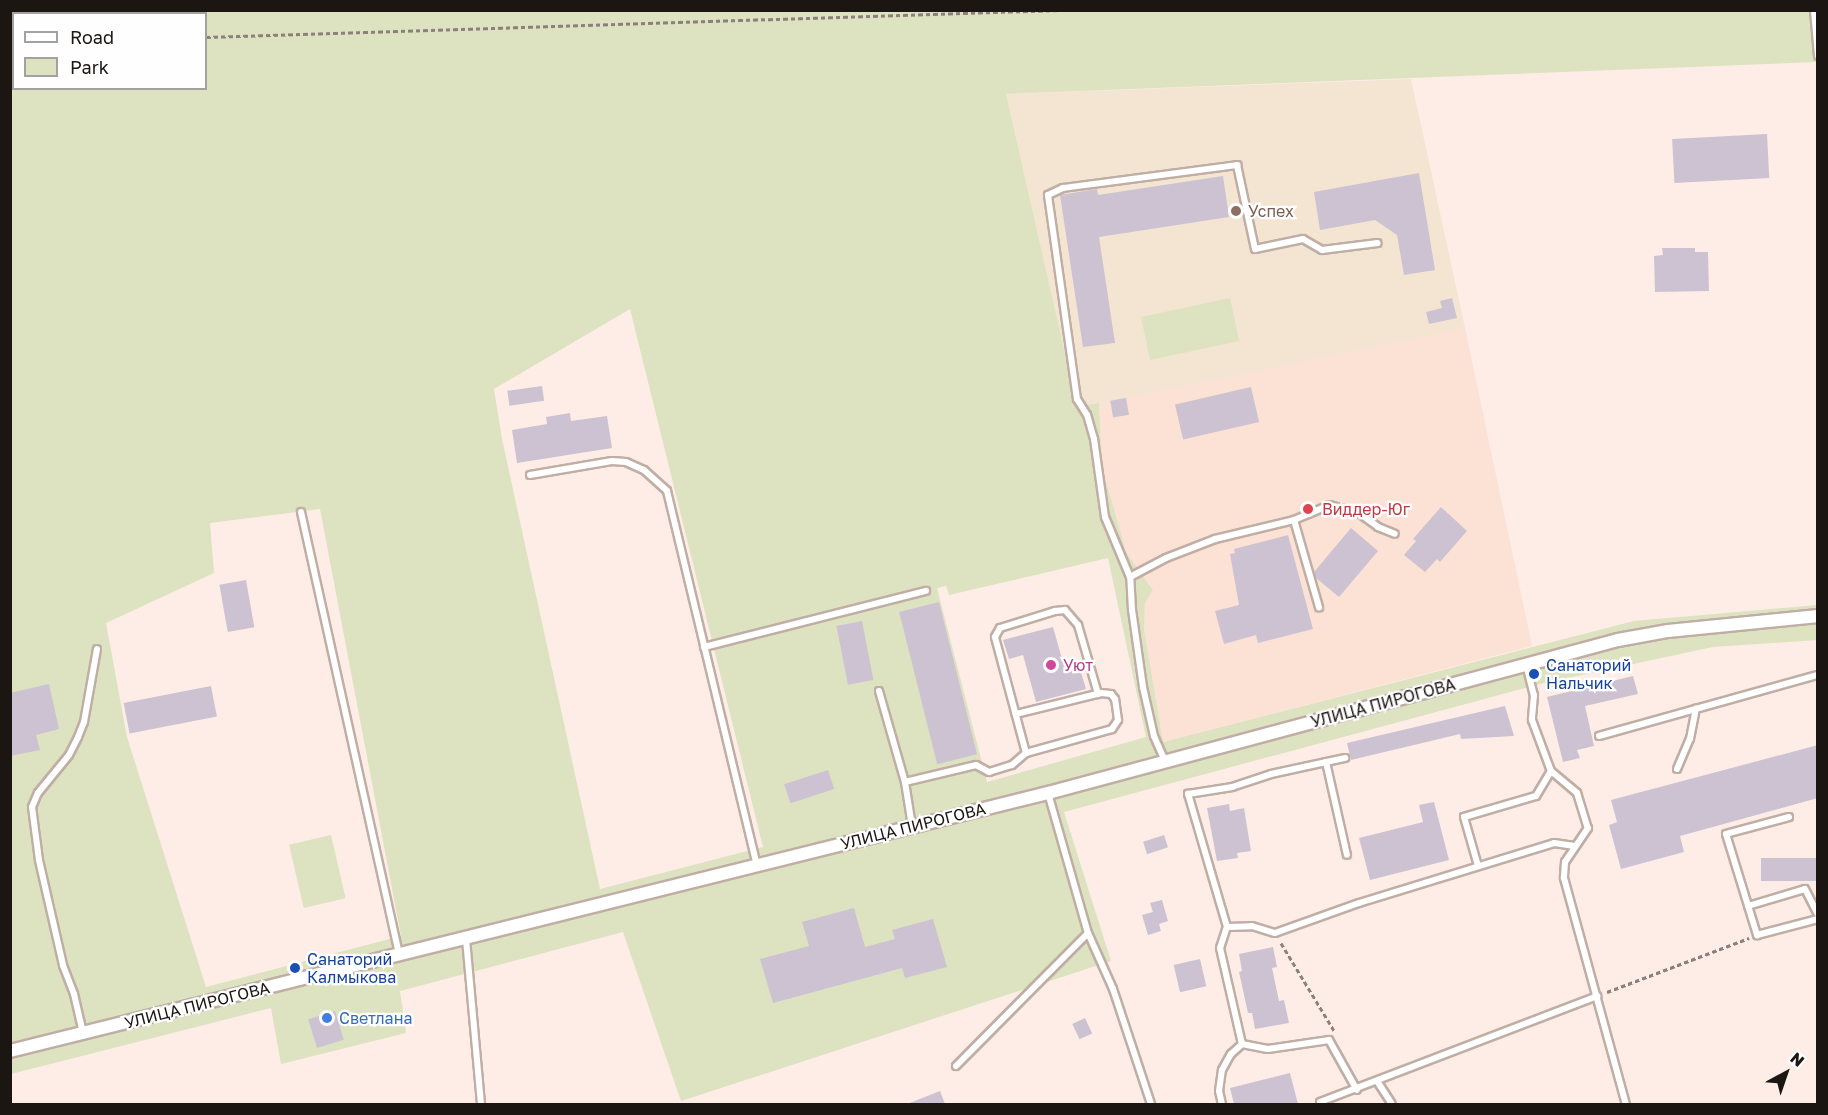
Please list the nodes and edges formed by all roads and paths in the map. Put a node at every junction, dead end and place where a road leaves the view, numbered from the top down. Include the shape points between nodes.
1 (1061, 10) edge
2 (1814, 10) edge
3 (207, 38) edge
4 (1818, 56) edge
5 (1378, 243) dead end
6 (530, 475) dead end
7 (301, 512) dead end
8 (1294, 520) junction
9 (1395, 534) dead end
10 (1130, 577) junction
11 (926, 591) dead end
12 (1319, 607) dead end
13 (1818, 616) edge
14 (704, 647) junction
15 (98, 649) dead end
16 (1526, 664) junction
17 (1818, 675) edge
18 (879, 691) dead end
19 (1098, 694) junction
20 (1696, 708) junction
21 (1016, 714) junction
22 (1599, 736) dead end
23 (1026, 753) junction
24 (1345, 758) dead end
25 (1165, 762) junction
26 (1326, 762) junction
27 (1677, 768) dead end
28 (1551, 771) junction
29 (905, 782) junction
30 (1048, 793) junction
31 (1789, 817) dead end
32 (912, 826) junction
33 (1575, 846) junction
34 (1347, 855) dead end
35 (757, 865) junction
36 (1478, 866) junction
37 (1748, 906) junction
38 (1818, 914) edge
39 (1818, 919) edge
40 (1227, 927) junction
41 (1088, 933) junction
42 (1275, 933) junction
43 (1757, 935) junction
44 (466, 939) junction
45 (399, 954) junction
46 (1597, 996) junction
47 (83, 1034) junction
48 (1339, 1038) dead end
49 (1242, 1044) junction
50 (10, 1051) edge
51 (956, 1066) dead end
52 (1377, 1082) junction
53 (1357, 1090) junction
54 (1320, 1102) dead end
55 (481, 1104) edge
56 (1151, 1104) edge
57 (1222, 1104) edge
58 (1392, 1104) edge
59 (1626, 1104) edge

1 - 3 path
2 - 4 lane
5 - 10 lane via 1322,250 1303,239 1255,249 1238,165 1063,188 1048,195 1077,399 1087,414 1094,439 1105,517
6 - 14 lane via 626,462 644,470 667,491
7 - 45 lane
8 - 9 lane via 1329,505 1359,513
8 - 10 lane via 1215,539
8 - 12 lane
10 - 25 lane via 1143,687 1154,736
11 - 14 lane
13 - 16 street, УЛИЦА ПИРОГОВА via 1654,633
14 - 35 lane
15 - 47 lane via 78,737 32,807 39,860
16 - 25 street, УЛИЦА ПИРОГОВА
16 - 28 lane via 1534,695 1532,720
17 - 20 lane
18 - 29 lane
19 - 21 lane
19 - 21 lane via 1078,625 1065,610 1055,611 1007,624 997,631 995,637
19 - 23 lane via 1111,694 1115,699 1118,720 1112,729
20 - 22 lane
20 - 27 lane via 1690,739
21 - 23 lane
23 - 29 lane via 1011,765 989,772 976,765
24 - 26 lane
25 - 30 street, УЛИЦА ПИРОГОВА
26 - 34 lane
26 - 40 lane via 1232,787 1188,794
28 - 33 lane via 1577,793 1588,828
28 - 36 lane via 1536,796 1464,817
29 - 32 lane
30 - 32 street, УЛИЦА ПИРОГОВА
30 - 41 lane
31 - 37 lane via 1726,834
32 - 35 street, УЛИЦА ПИРОГОВА
33 - 36 lane via 1554,843
33 - 46 lane via 1565,862 1564,878
35 - 44 street, УЛИЦА ПИРОГОВА
36 - 42 lane
37 - 38 lane via 1805,889
37 - 43 lane
39 - 43 lane
40 - 42 lane via 1252,927
40 - 49 lane via 1220,948
41 - 51 lane
41 - 56 lane via 1113,989
42 - 48 path
43 - 46 path
44 - 45 street, УЛИЦА ПИРОГОВА
44 - 55 lane
45 - 47 street, УЛИЦА ПИРОГОВА
46 - 52 lane
46 - 59 lane
47 - 50 street, УЛИЦА ПИРОГОВА
49 - 53 lane via 1268,1049 1329,1040
49 - 57 lane via 1222,1071
52 - 53 lane
52 - 58 lane
53 - 54 lane

